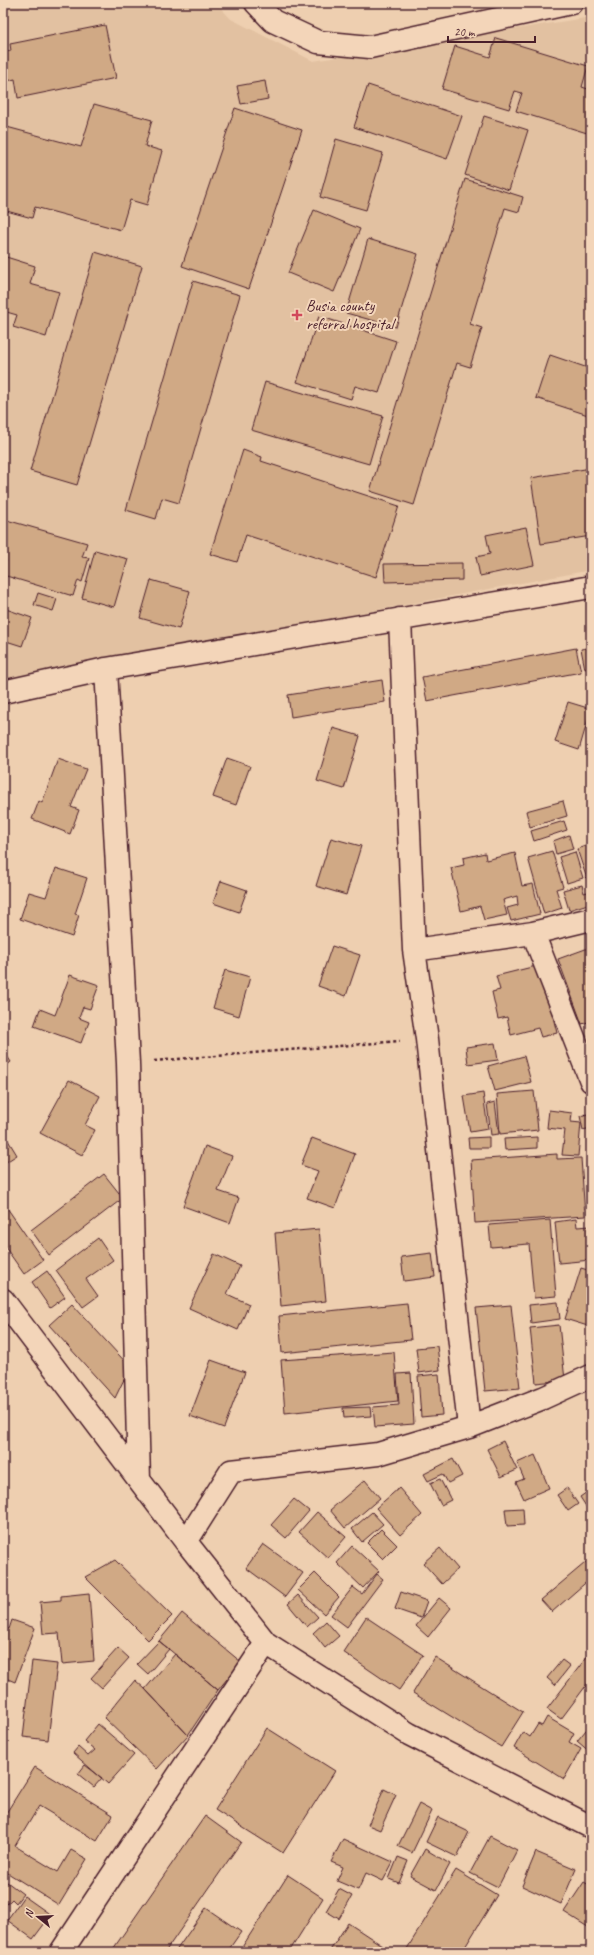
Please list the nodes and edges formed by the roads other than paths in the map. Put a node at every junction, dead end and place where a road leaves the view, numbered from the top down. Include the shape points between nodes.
1 (256, 3) edge
2 (571, 3) edge
3 (591, 587) edge
4 (400, 619) junction
5 (106, 669) junction
6 (3, 692) edge
7 (591, 919) edge
8 (533, 933) junction
9 (414, 950) junction
10 (591, 1080) edge
11 (3, 1300) edge
12 (591, 1376) edge
13 (469, 1427) junction
14 (139, 1480) junction
15 (186, 1542) junction
16 (266, 1643) junction
17 (591, 1827) edge
18 (61, 1952) edge

1 - 2 street via 273,21 318,42 370,47
3 - 4 street
4 - 5 street
4 - 9 street
5 - 6 street
5 - 14 street via 128,1063
7 - 8 street
8 - 9 street
8 - 10 street
9 - 13 street via 427,1039
11 - 14 street
12 - 13 street
13 - 15 street via 378,1454 231,1471
14 - 15 street
15 - 16 street
16 - 17 street via 409,1734
16 - 18 street

